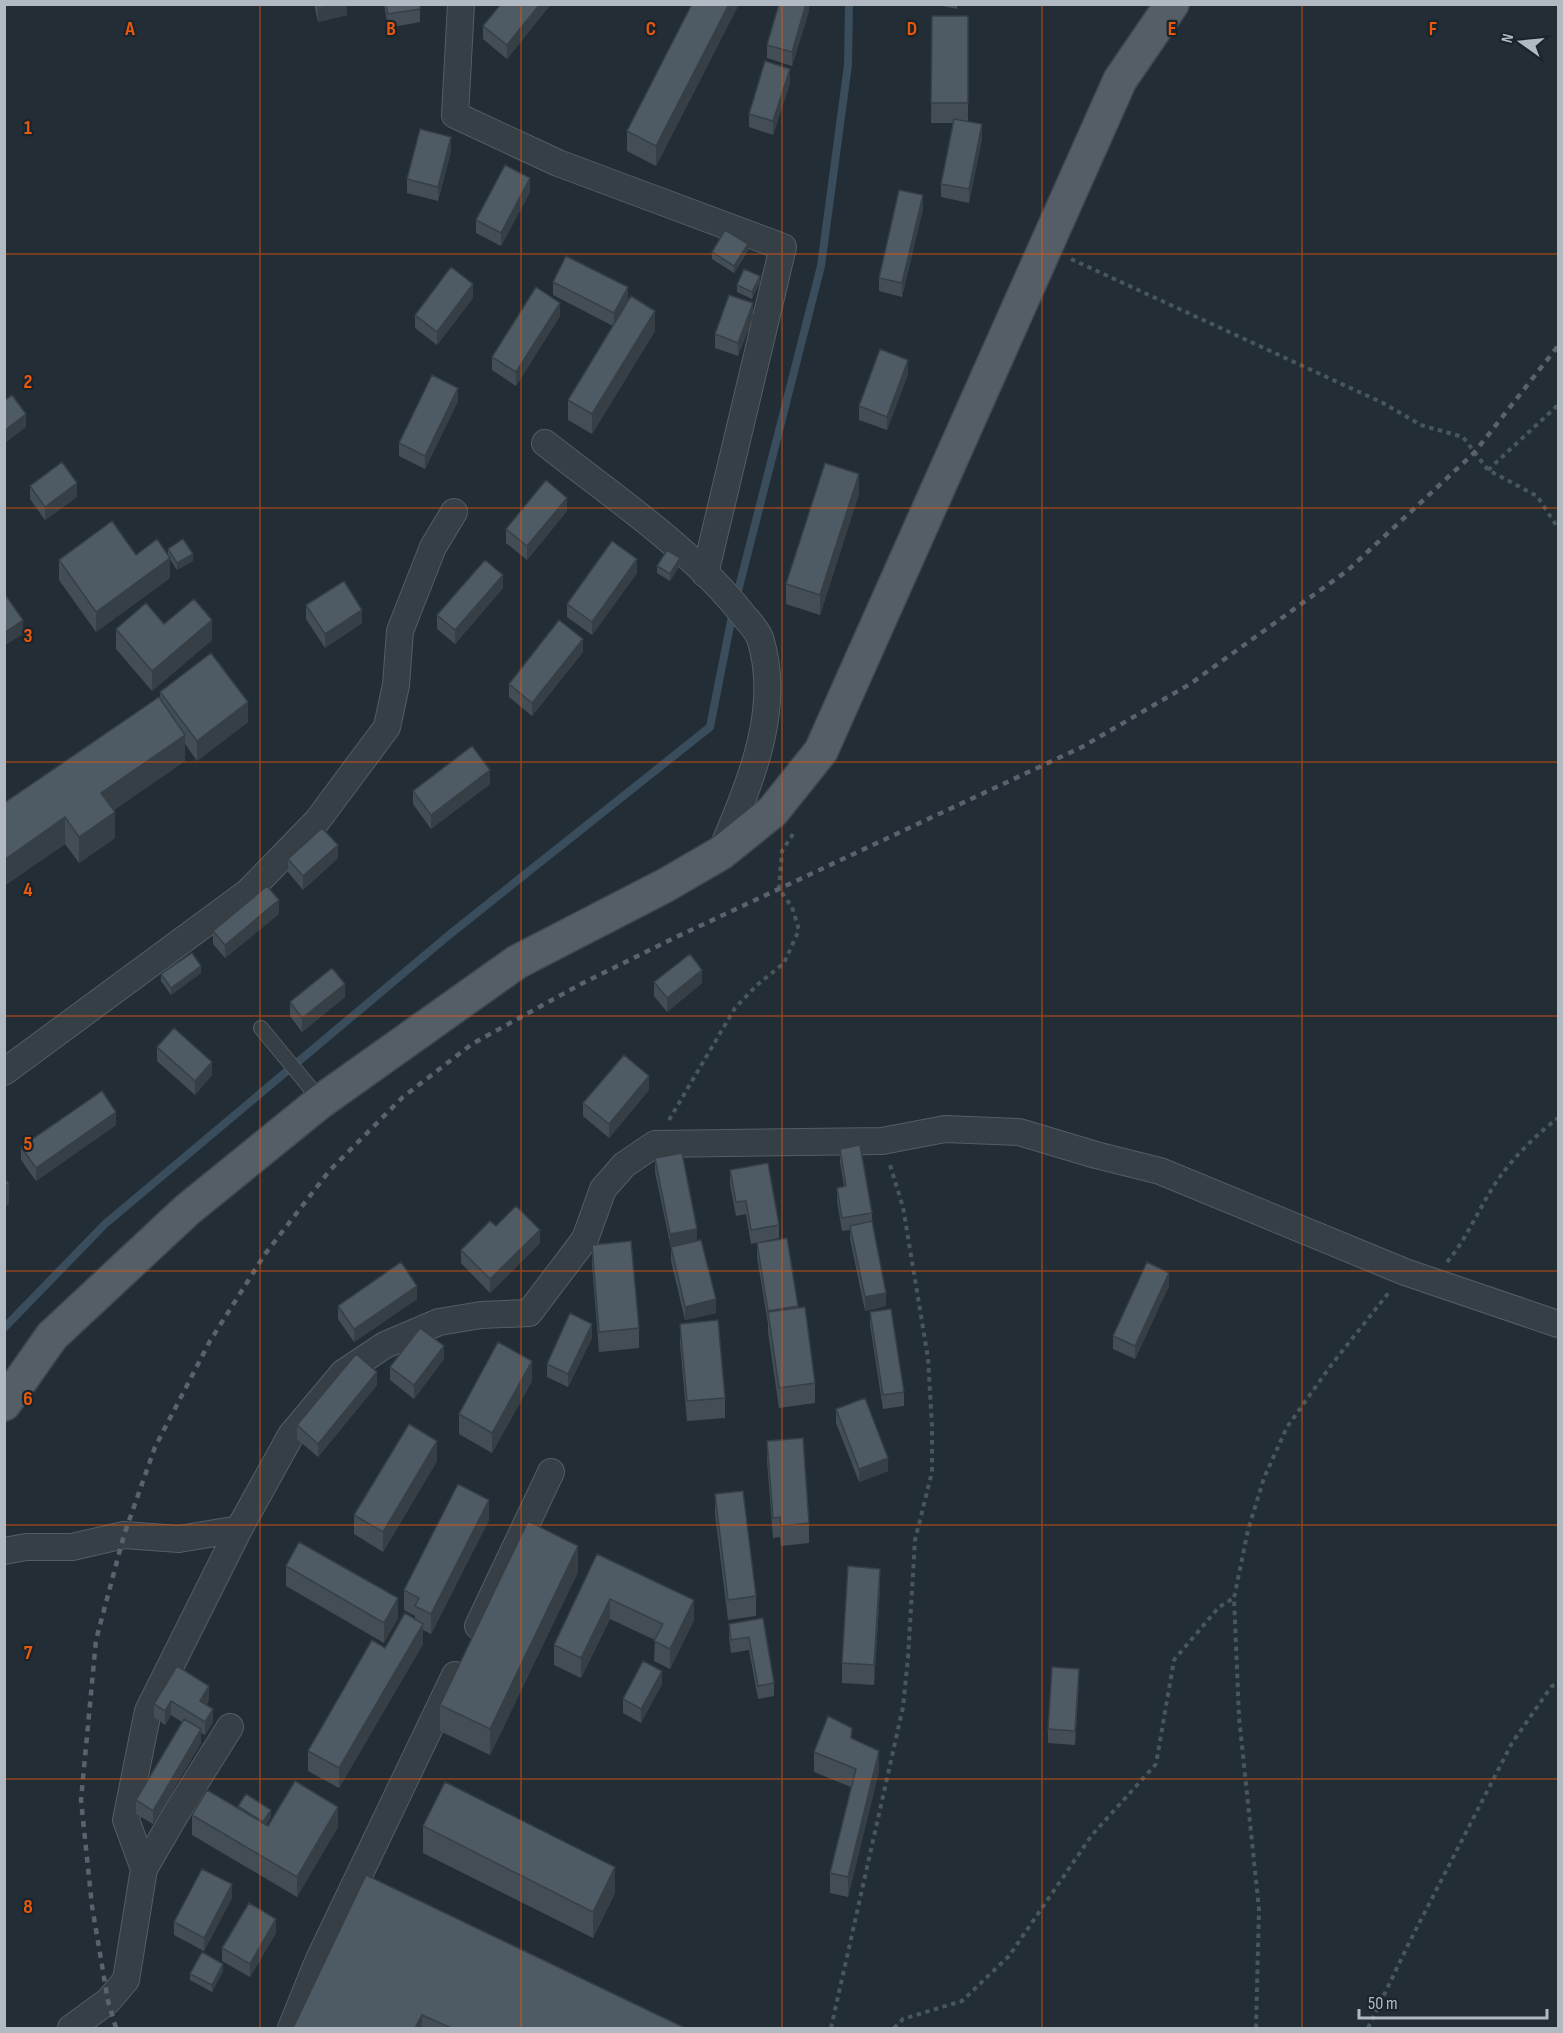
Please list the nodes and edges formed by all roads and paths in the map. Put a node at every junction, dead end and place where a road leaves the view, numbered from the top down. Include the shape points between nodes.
1 (461, 4) edge
2 (1172, 4) edge
3 (1047, 248) junction
4 (1558, 405) edge
5 (545, 443) dead end
6 (1488, 470) junction
7 (454, 512) dead end
8 (1558, 528) edge
9 (705, 574) junction
10 (793, 833) dead end
11 (721, 853) junction
12 (261, 1028) dead end
13 (4, 1072) edge
14 (314, 1094) junction
15 (1558, 1118) edge
16 (882, 1142) junction
17 (655, 1144) junction
18 (1405, 1272) junction
19 (1431, 1281) junction
20 (1558, 1324) edge
21 (4, 1404) edge
22 (551, 1473) dead end
23 (239, 1529) junction
24 (4, 1551) edge
25 (1234, 1598) junction
26 (1558, 1682) edge
27 (230, 1727) dead end
28 (144, 1869) junction
29 (71, 2028) edge
30 (291, 2028) edge
31 (831, 2028) edge
32 (894, 2028) edge
33 (1256, 2028) edge
34 (1368, 2028) edge

1 - 9 street via 455,115 558,164 783,247
2 - 3 main road via 1120,80
3 - 6 path via 1383,403 1421,425 1463,437
3 - 11 main road via 821,751 773,811
4 - 6 path
5 - 9 street via 682,551
6 - 8 path via 1537,496
7 - 13 street via 433,547 400,631 396,685 387,727 317,821 248,892
9 - 11 street via 735,603 759,636 767,676 765,724 751,779
10 - 17 path via 782,851 779,889 792,907 799,930 784,963 735,1008
11 - 14 main road via 517,962
12 - 14 lane
14 - 21 main road via 52,1336
15 - 19 path via 1499,1178 1461,1246
16 - 17 street
16 - 18 street via 945,1129 1019,1132 1160,1171
16 - 31 path via 903,1207 928,1358 932,1472 915,1540 903,1707
17 - 23 street via 624,1165 603,1189 585,1239 529,1313 439,1322 386,1345 343,1373 291,1435
18 - 19 street
18 - 25 path via 1287,1427 1257,1499
19 - 20 street
22 - 30 street via 319,1959
23 - 24 street via 179,1539 124,1535 72,1547
23 - 28 street via 148,1711 126,1820
25 - 32 path via 1219,1607 1174,1660 1156,1764 1092,1835 1009,1956 962,2001 903,2019
25 - 33 path via 1239,1717 1259,1909
26 - 34 path via 1512,1743
27 - 28 street
28 - 29 street via 126,1980 108,2001

